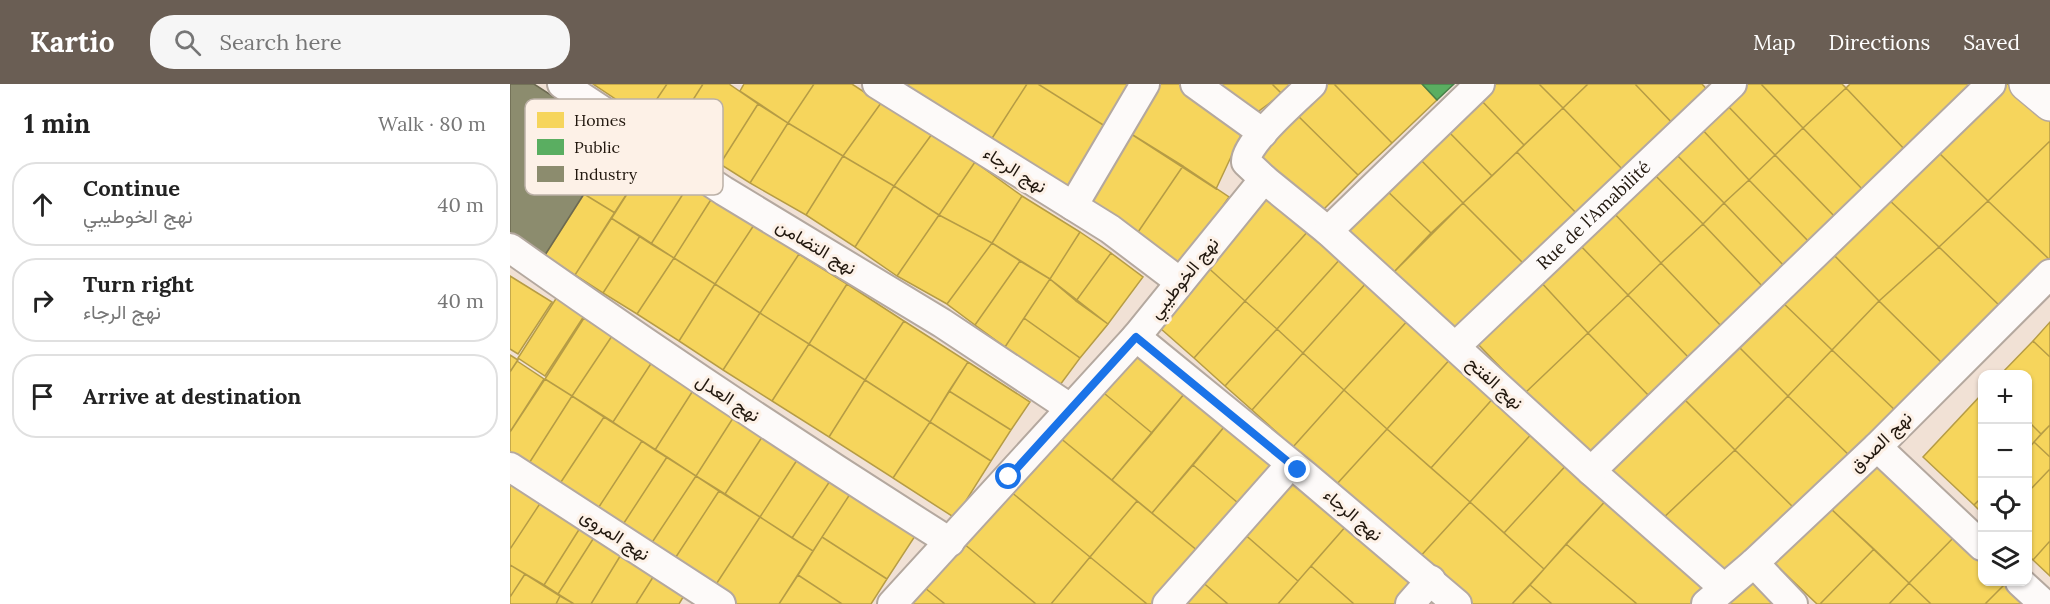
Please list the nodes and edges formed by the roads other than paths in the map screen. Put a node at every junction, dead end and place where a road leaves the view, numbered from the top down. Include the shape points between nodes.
1 (562, 84) edge
2 (877, 84) edge
3 (1145, 84) edge
4 (1195, 84) edge
5 (1312, 84) edge
6 (1480, 84) edge
7 (1732, 84) edge
8 (1991, 84) edge
9 (2026, 84) edge
10 (585, 99) edge
11 (2050, 104) edge
12 (1263, 133) junction
13 (1264, 179) junction
14 (723, 190) edge
15 (1072, 206) junction
16 (1328, 231) junction
17 (510, 248) edge
18 (2050, 274) edge
19 (1180, 282) junction
20 (1136, 337) junction
21 (1456, 346) junction
22 (1070, 408) junction
23 (1877, 447) junction
24 (1292, 464) junction
25 (510, 467) edge
26 (1592, 471) junction
27 (1978, 541) edge
28 (950, 542) junction
29 (1754, 563) junction
30 (1431, 580) junction
31 (2024, 586) edge
32 (1715, 596) edge
33 (721, 604) edge
34 (892, 604) edge
35 (1167, 604) edge
36 (1410, 604) edge
37 (1457, 604) edge
38 (1793, 604) edge
39 (2044, 604) edge

1 - 10 street, نهج التضامن
2 - 15 street, نهج الرجاء
3 - 15 street
4 - 12 street
5 - 12 street
6 - 16 street
7 - 21 street, Rue de l'Amabilité
8 - 26 street
9 - 11 street
12 - 13 street via 1247,152 1246,162
13 - 16 street, نهج الفتح
13 - 19 street, نهج الخوطيبي
14 - 22 street, نهج التضامن via 942,323
15 - 19 street, نهج الرجاء via 1110,229
16 - 21 street, نهج الفتح
17 - 28 street, نهج العدل via 656,351
18 - 23 street, نهج الصدق
19 - 20 street, نهج الخوطيبي
20 - 22 street, نهج الخوطيبي
20 - 24 street, نهج الرجاء
21 - 26 street, نهج الفتح
22 - 28 street, نهج الخوطيبي
23 - 27 street
23 - 29 street, نهج الصدق
24 - 30 street, نهج الرجاء
24 - 35 street
25 - 33 street, نهج المروى
26 - 32 street, نهج الفتح
28 - 34 street, نهج الخوطيبي
29 - 32 street, نهج الصدق
29 - 38 street
30 - 36 street
30 - 37 street, نهج الرجاء
31 - 39 street

